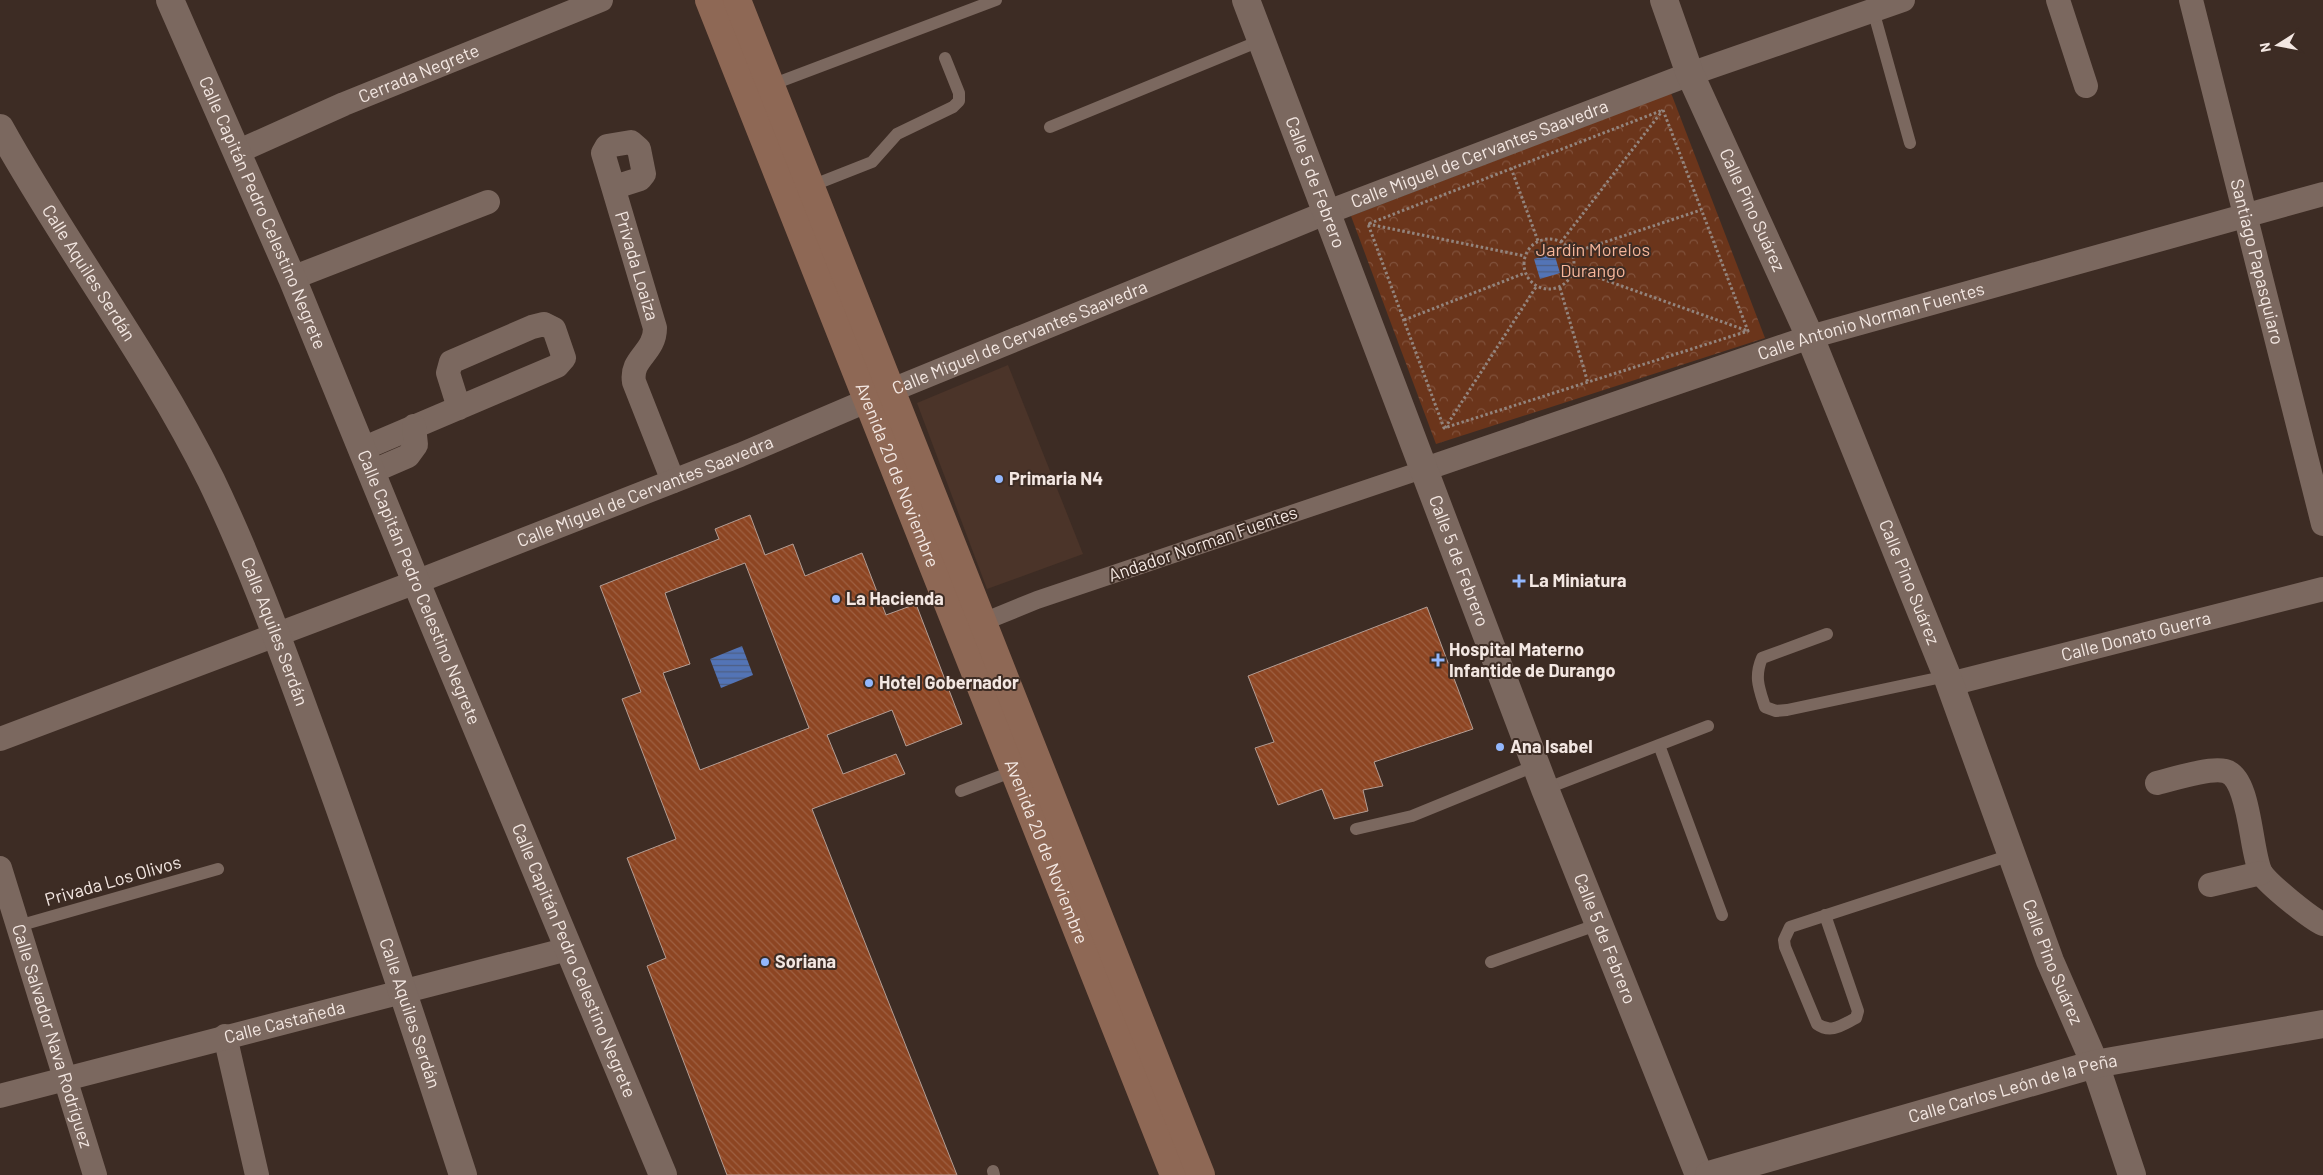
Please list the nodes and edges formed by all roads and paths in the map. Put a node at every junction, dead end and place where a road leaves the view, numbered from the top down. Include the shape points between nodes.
1 (170, 0) edge
2 (601, 0) edge
3 (709, 0) edge
4 (737, 0) edge
5 (996, 0) edge
6 (1246, 0) edge
7 (1664, 0) edge
8 (1903, 0) edge
9 (2058, 0) edge
10 (2191, 0) edge
11 (1873, 10) junction
12 (1262, 40) junction
13 (945, 58) dead end
14 (1690, 74) junction
15 (771, 85) junction
16 (2086, 86) dead end
17 (1663, 110) junction
18 (1050, 127) dead end
19 (0, 128) edge
20 (1910, 142) dead end
21 (237, 152) junction
22 (1511, 168) junction
23 (811, 186) junction
24 (615, 187) dead end
25 (2323, 194) edge
26 (488, 202) dead end
27 (1701, 210) junction
28 (1328, 212) junction
29 (2244, 216) junction
30 (1368, 224) junction
31 (1538, 241) junction
32 (1561, 242) junction
33 (1572, 253) junction
34 (1524, 256) junction
35 (1574, 269) junction
36 (1525, 273) junction
37 (292, 278) junction
38 (1536, 287) junction
39 (1560, 288) junction
40 (1404, 320) junction
41 (1748, 331) junction
42 (1810, 338) junction
43 (1588, 383) junction
44 (892, 390) junction
45 (866, 402) junction
46 (459, 408) junction
47 (1444, 428) junction
48 (367, 460) junction
49 (1425, 469) junction
50 (673, 481) junction
51 (2323, 524) edge
52 (416, 582) junction
53 (2323, 588) edge
54 (983, 622) junction
55 (1827, 634) dead end
56 (277, 635) junction
57 (1949, 680) junction
58 (1708, 726) dead end
59 (0, 739) edge
60 (1659, 745) junction
61 (1014, 771) junction
62 (1541, 777) junction
63 (2157, 783) dead end
64 (961, 791) dead end
65 (1356, 829) dead end
66 (2011, 855) junction
67 (0, 868) edge
68 (218, 869) dead end
69 (2262, 873) junction
70 (2210, 884) dead end
71 (1722, 915) dead end
72 (1825, 915) junction
73 (1599, 924) junction
74 (2323, 924) edge
75 (18, 926) junction
76 (568, 949) junction
77 (1492, 962) dead end
78 (403, 990) junction
79 (2323, 1024) edge
80 (225, 1036) junction
81 (2094, 1064) junction
82 (64, 1078) junction
83 (0, 1096) edge
84 (95, 1175) edge
85 (257, 1175) edge
86 (463, 1175) edge
87 (663, 1175) edge
88 (1174, 1175) edge
89 (1201, 1175) edge
90 (1699, 1175) edge
91 (1709, 1175) edge
92 (2132, 1175) edge

1 - 21 street, Calle Capitán Pedro Celestino Negrete
2 - 21 street, Cerrada Negrete via 344,104
3 - 45 main road, Avenida 20 de Noviembre
4 - 15 main road, Avenida 20 de Noviembre
5 - 15 lane
6 - 12 street, Calle 5 de Febrero
7 - 14 street, Calle Pino Suárez
8 - 11 street, Calle Miguel de Cervantes Saavedra
9 - 16 street
10 - 29 street, Santiago Papasquiaro
11 - 14 street, Calle Miguel de Cervantes Saavedra
11 - 20 lane
12 - 18 lane
12 - 28 street, Calle 5 de Febrero
13 - 23 lane via 959,93 959,101 953,107 897,134 872,162
14 - 28 street, Calle Miguel de Cervantes Saavedra
14 - 42 street, Calle Pino Suárez
15 - 23 main road, Avenida 20 de Noviembre
17 - 22 path
17 - 27 path
17 - 32 path
19 - 56 street, Calle Aquiles Serdán via 191,440 233,529
21 - 37 street, Calle Capitán Pedro Celestino Negrete
22 - 30 path
22 - 31 path
23 - 44 main road, Avenida 20 de Noviembre
24 - 50 street, Privada Loaiza via 655,328 652,344 635,365 634,382
25 - 29 street, Calle Antonio Norman Fuentes
26 - 37 street
27 - 33 path
27 - 41 path
28 - 44 street, Calle Miguel de Cervantes Saavedra
28 - 49 street, Calle 5 de Febrero
29 - 42 street, Calle Antonio Norman Fuentes
29 - 51 street, Santiago Papasquiaro
30 - 34 path
30 - 40 path
31 - 32 path via 1553,239
31 - 34 path
32 - 33 path
33 - 35 path
34 - 36 path
35 - 39 path
35 - 41 path
36 - 38 path
36 - 40 path
37 - 48 street, Calle Capitán Pedro Celestino Negrete
38 - 39 path
38 - 47 path
39 - 43 path
40 - 47 path
41 - 43 path
42 - 49 street, Calle Antonio Norman Fuentes
42 - 57 street, Calle Pino Suárez
43 - 47 path
44 - 45 street, Calle Miguel de Cervantes Saavedra
44 - 54 main road, Avenida 20 de Noviembre
45 - 50 street, Calle Miguel de Cervantes Saavedra
45 - 61 main road, Avenida 20 de Noviembre
46 - 46 street via 557,366 564,353 554,329 544,324 532,326 451,362 448,374
46 - 48 street via 414,426 416,445 408,456
48 - 52 street, Calle Capitán Pedro Celestino Negrete
49 - 54 street, Andador Norman Fuentes via 1046,597
49 - 62 street, Calle 5 de Febrero
50 - 52 street, Calle Miguel de Cervantes Saavedra
52 - 56 street, Calle Miguel de Cervantes Saavedra
52 - 76 street, Calle Capitán Pedro Celestino Negrete
53 - 57 street, Calle Donato Guerra
54 - 89 main road, Avenida 20 de Noviembre
55 - 57 lane via 1762,658 1756,671 1756,682 1765,707 1787,710
56 - 59 street, Calle Miguel de Cervantes Saavedra
56 - 78 street, Calle Aquiles Serdán
57 - 66 street, Calle Pino Suárez
58 - 60 lane
60 - 62 lane
60 - 71 lane
61 - 64 lane
61 - 88 main road, Avenida 20 de Noviembre
62 - 65 lane via 1412,816
62 - 73 street, Calle 5 de Febrero
63 - 69 street via 2211,771 2226,771 2233,776 2242,792
66 - 72 lane
66 - 81 street, Calle Pino Suárez via 2050,961
67 - 75 street, Calle Salvador Nava Rodríguez
68 - 75 lane, Privada Los Olivos
69 - 70 street
69 - 74 street via 2305,913
72 - 72 lane via 1858,1011 1856,1018 1833,1030 1817,1024 1784,940 1790,927
73 - 77 lane
73 - 90 street, Calle 5 de Febrero
75 - 82 street, Calle Salvador Nava Rodríguez
76 - 78 street, Calle Castañeda
76 - 87 street, Calle Capitán Pedro Celestino Negrete
78 - 80 street, Calle Castañeda
78 - 86 street, Calle Aquiles Serdán
79 - 81 street, Calle Carlos León de la Peña
80 - 82 street, Calle Castañeda
80 - 85 street
81 - 91 street, Calle Carlos León de la Peña
81 - 92 street, Calle Pino Suárez
82 - 83 street, Calle Castañeda
82 - 84 street, Calle Salvador Nava Rodríguez

